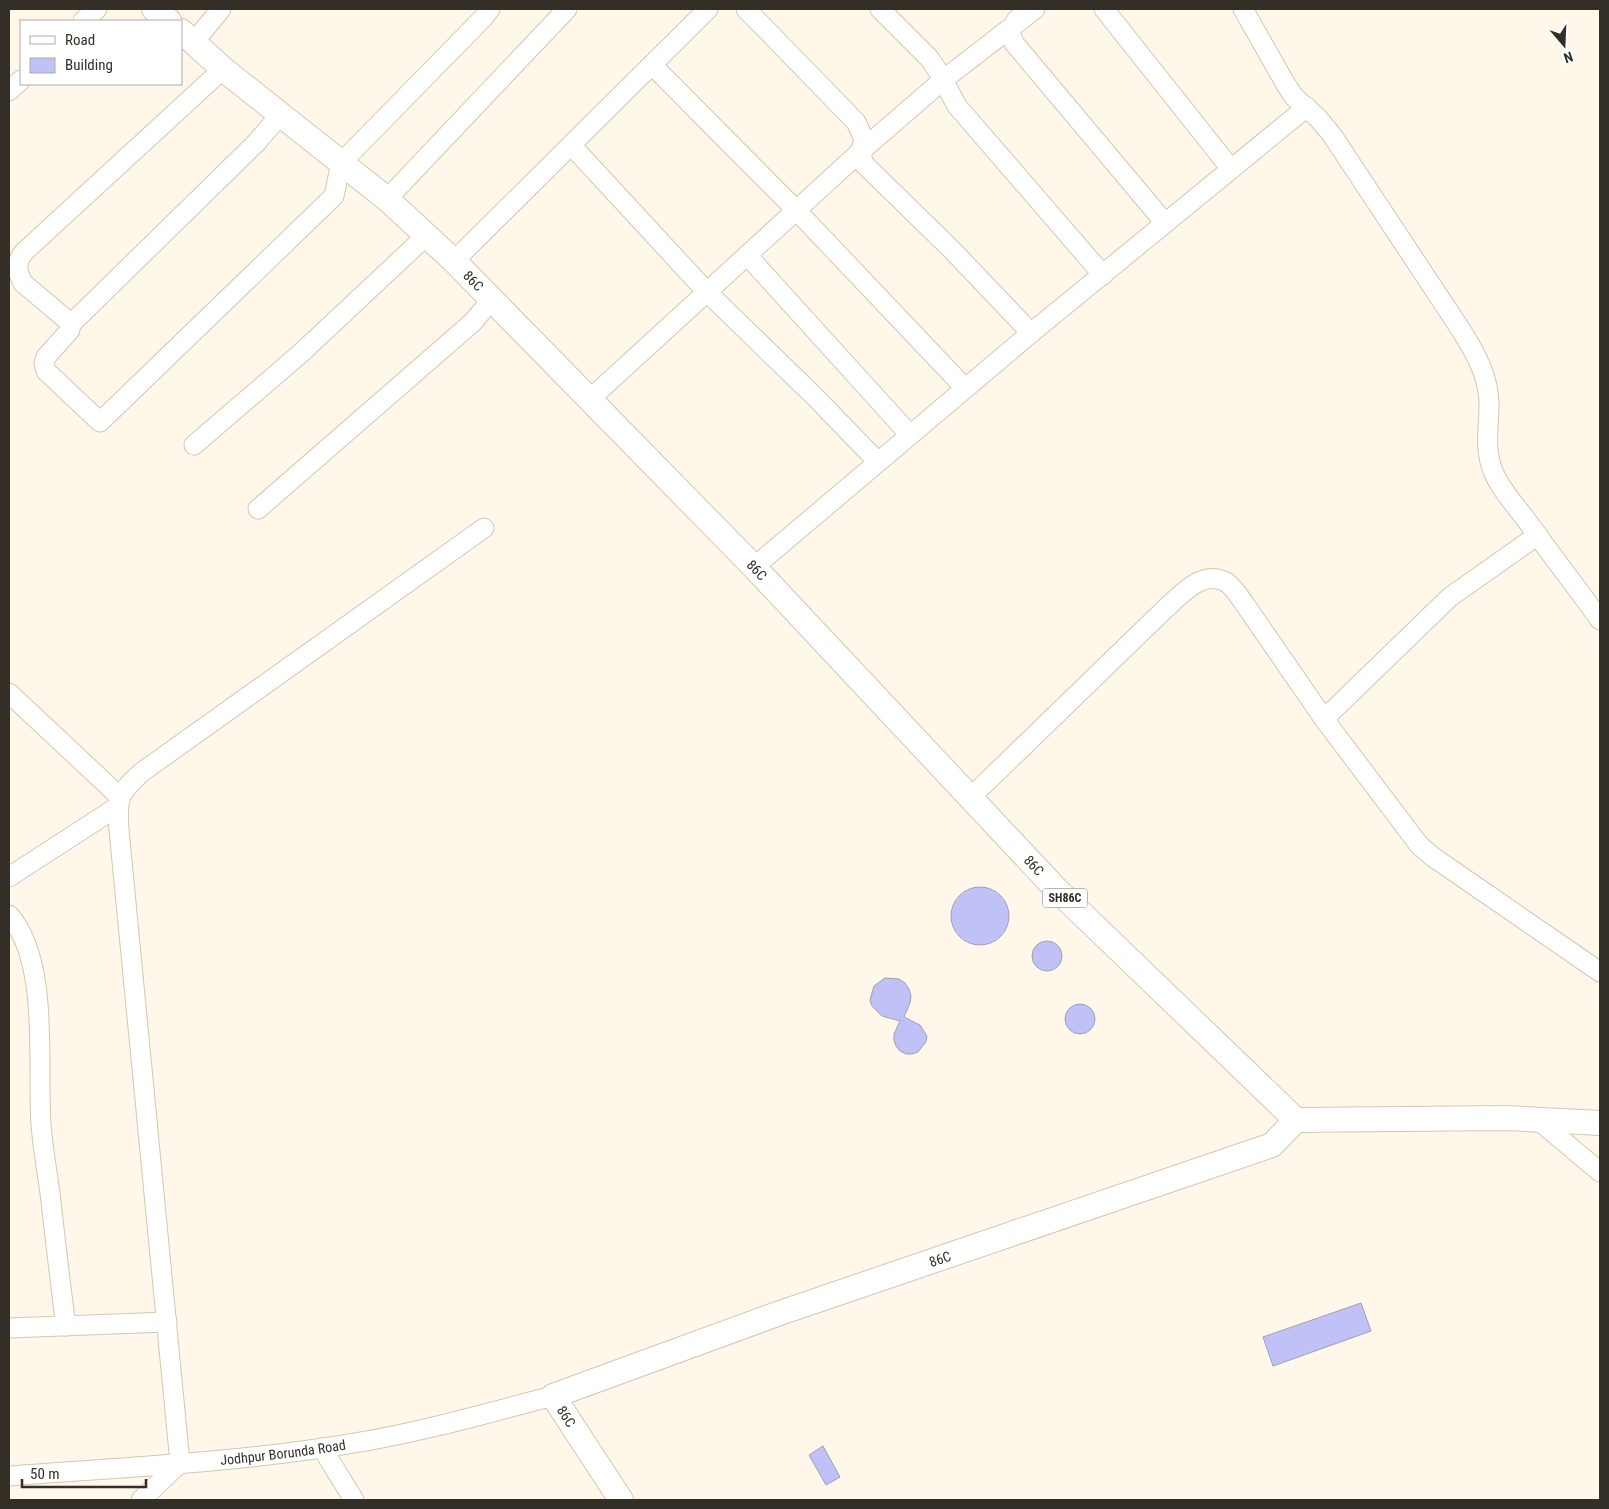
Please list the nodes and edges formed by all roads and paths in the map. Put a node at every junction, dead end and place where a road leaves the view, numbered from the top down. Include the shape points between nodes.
1 (97, 9) edge
2 (154, 9) edge
3 (221, 9) edge
4 (490, 9) edge
5 (567, 9) edge
6 (708, 9) edge
7 (746, 9) edge
8 (880, 9) edge
9 (1016, 9) edge
10 (1035, 9) edge
11 (1104, 9) edge
12 (1244, 9) edge
13 (84, 20) edge
14 (168, 20) edge
15 (1012, 27) junction
16 (188, 36) edge
17 (652, 65) junction
18 (222, 69) junction
19 (943, 80) junction
20 (20, 81) edge
21 (9, 91) edge
22 (1307, 107) junction
23 (280, 115) junction
24 (571, 145) junction
25 (861, 151) junction
26 (342, 163) junction
27 (1231, 169) junction
28 (386, 199) junction
29 (797, 211) junction
30 (1165, 223) junction
31 (426, 236) junction
32 (747, 255) junction
33 (454, 261) junction
34 (1103, 275) junction
35 (706, 291) junction
36 (492, 299) junction
37 (70, 325) junction
38 (1031, 333) junction
39 (965, 388) junction
40 (590, 399) junction
41 (910, 435) junction
42 (194, 445) dead end
43 (878, 462) junction
44 (258, 509) dead end
45 (484, 528) dead end
46 (1538, 535) junction
47 (754, 567) junction
48 (1600, 620) edge
49 (9, 693) edge
50 (1324, 719) junction
51 (970, 798) junction
52 (119, 802) junction
53 (9, 877) edge
54 (9, 915) edge
55 (1600, 972) edge
56 (1537, 1119) junction
57 (1296, 1120) junction
58 (1600, 1123) edge
59 (1600, 1172) edge
60 (166, 1322) junction
61 (66, 1326) junction
62 (9, 1328) edge
63 (553, 1396) junction
64 (322, 1448) junction
65 (180, 1463) junction
66 (9, 1476) edge
67 (141, 1500) edge
68 (354, 1500) edge
69 (620, 1500) edge

1 - 13 street
2 - 14 main road
3 - 16 street
4 - 26 street
5 - 28 street
6 - 17 street
7 - 25 street via 856,122 864,139
8 - 19 street via 929,58
9 - 15 street via 1018,18
10 - 15 street
11 - 27 street
12 - 22 street via 1294,97
15 - 19 street
15 - 30 street via 1010,32 1014,43
16 - 18 main road, 86C / SH86C
17 - 24 street
17 - 29 street
18 - 23 main road, 86C / SH86C
18 - 37 street via 20,257 18,269 23,283
19 - 25 street
19 - 34 street via 957,106
20 - 21 street
22 - 27 street
22 - 46 street via 1332,135 1478,358 1489,404 1489,460 1502,486
23 - 26 main road, 86C / SH86C
23 - 37 street via 256,143
24 - 33 street
24 - 35 street
25 - 29 street
25 - 38 street via 863,162 871,171
26 - 28 main road, 86C / SH86C
26 - 37 street via 334,196 100,422 50,376 45,367 46,357 70,330
27 - 30 street
28 - 31 main road, 86C / SH86C
29 - 32 street
29 - 39 street
30 - 34 street
31 - 33 main road, 86C / SH86C
31 - 42 street via 300,354
32 - 35 street
32 - 41 street
33 - 36 main road, 86C / SH86C
34 - 38 street
35 - 40 street
35 - 43 street
36 - 40 main road, 86C / SH86C
36 - 44 street via 473,322
38 - 39 street
39 - 41 street
40 - 47 main road, 86C / SH86C
41 - 43 street
43 - 47 street
45 - 52 street via 142,772 126,787
46 - 48 street
46 - 50 street via 1450,597
47 - 51 main road, 86C / SH86C
49 - 52 street
50 - 51 street via 1233,589 1226,582 1208,579 1197,582 1165,609
50 - 55 street via 1420,845 1433,857
51 - 57 main road, 86C / SH86C via 1056,889
52 - 53 street
52 - 60 street
54 - 61 street via 18,924 34,969 41,1125
56 - 57 main road
56 - 58 main road
56 - 59 street
57 - 63 main road, 86C via 1272,1145 780,1313
60 - 61 street
60 - 65 street
61 - 62 street
63 - 64 street, Jodhpur Borunda Road via 422,1430
63 - 69 main road, 86C
64 - 65 street, Jodhpur Borunda Road
64 - 68 street
65 - 66 street, Jodhpur Borunda Road
65 - 67 street

